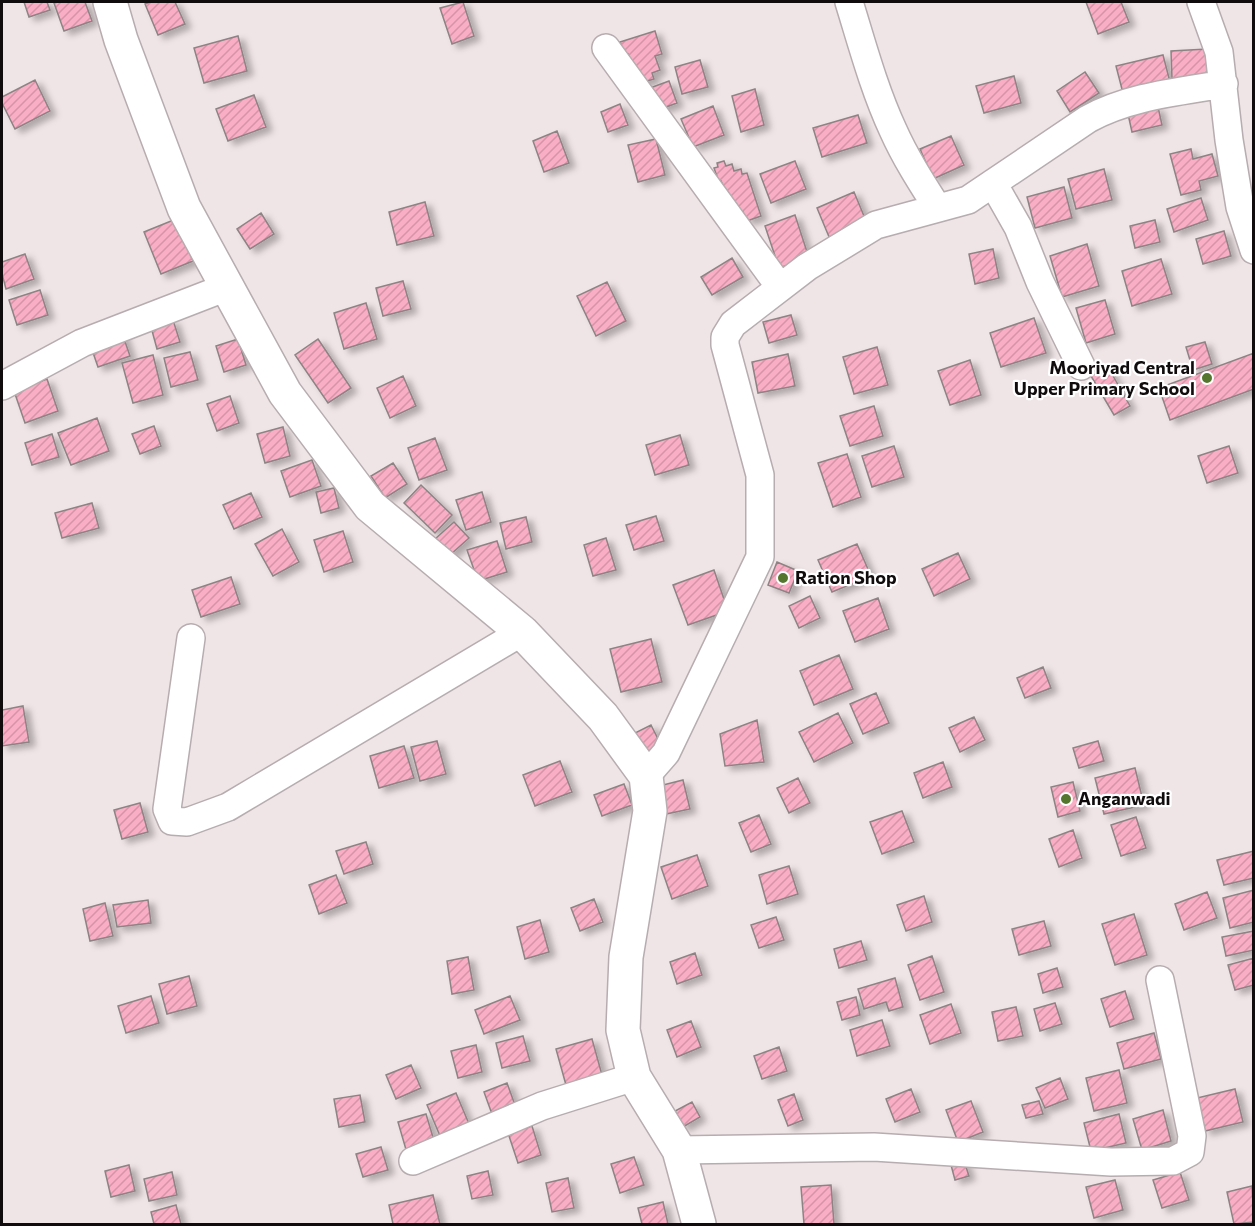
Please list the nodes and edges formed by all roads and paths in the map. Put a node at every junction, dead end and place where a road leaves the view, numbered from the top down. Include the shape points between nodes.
1 (110, 2) edge
2 (849, 2) edge
3 (1201, 2) edge
4 (606, 48) dead end
5 (1224, 84) junction
6 (993, 183) junction
7 (937, 207) junction
8 (1254, 249) edge
9 (227, 287) junction
10 (780, 287) junction
11 (1081, 366) dead end
12 (2, 386) edge
13 (522, 632) junction
14 (191, 638) dead end
15 (646, 776) junction
16 (1160, 980) dead end
17 (634, 1077) junction
18 (679, 1150) junction
19 (413, 1161) dead end
20 (699, 1224) edge

1 - 9 main road via 184,208
2 - 7 street via 892,129
3 - 5 street via 1219,52
4 - 10 street
5 - 6 street via 1131,100 1107,109
5 - 8 street via 1240,207
6 - 7 street via 968,200
6 - 11 street via 1018,227
7 - 10 street via 876,225
9 - 12 street via 82,343
9 - 13 main road via 285,393 370,506
10 - 15 street via 733,324 725,337 760,474 760,557 666,753
13 - 14 street via 228,807 187,822 172,821 167,809
13 - 15 main road via 603,717
15 - 17 main road via 650,811 626,957 623,1030
16 - 18 street via 1192,1136 1190,1152 1173,1161 1111,1162 874,1147
17 - 18 main road
17 - 19 street via 542,1106
18 - 20 main road

